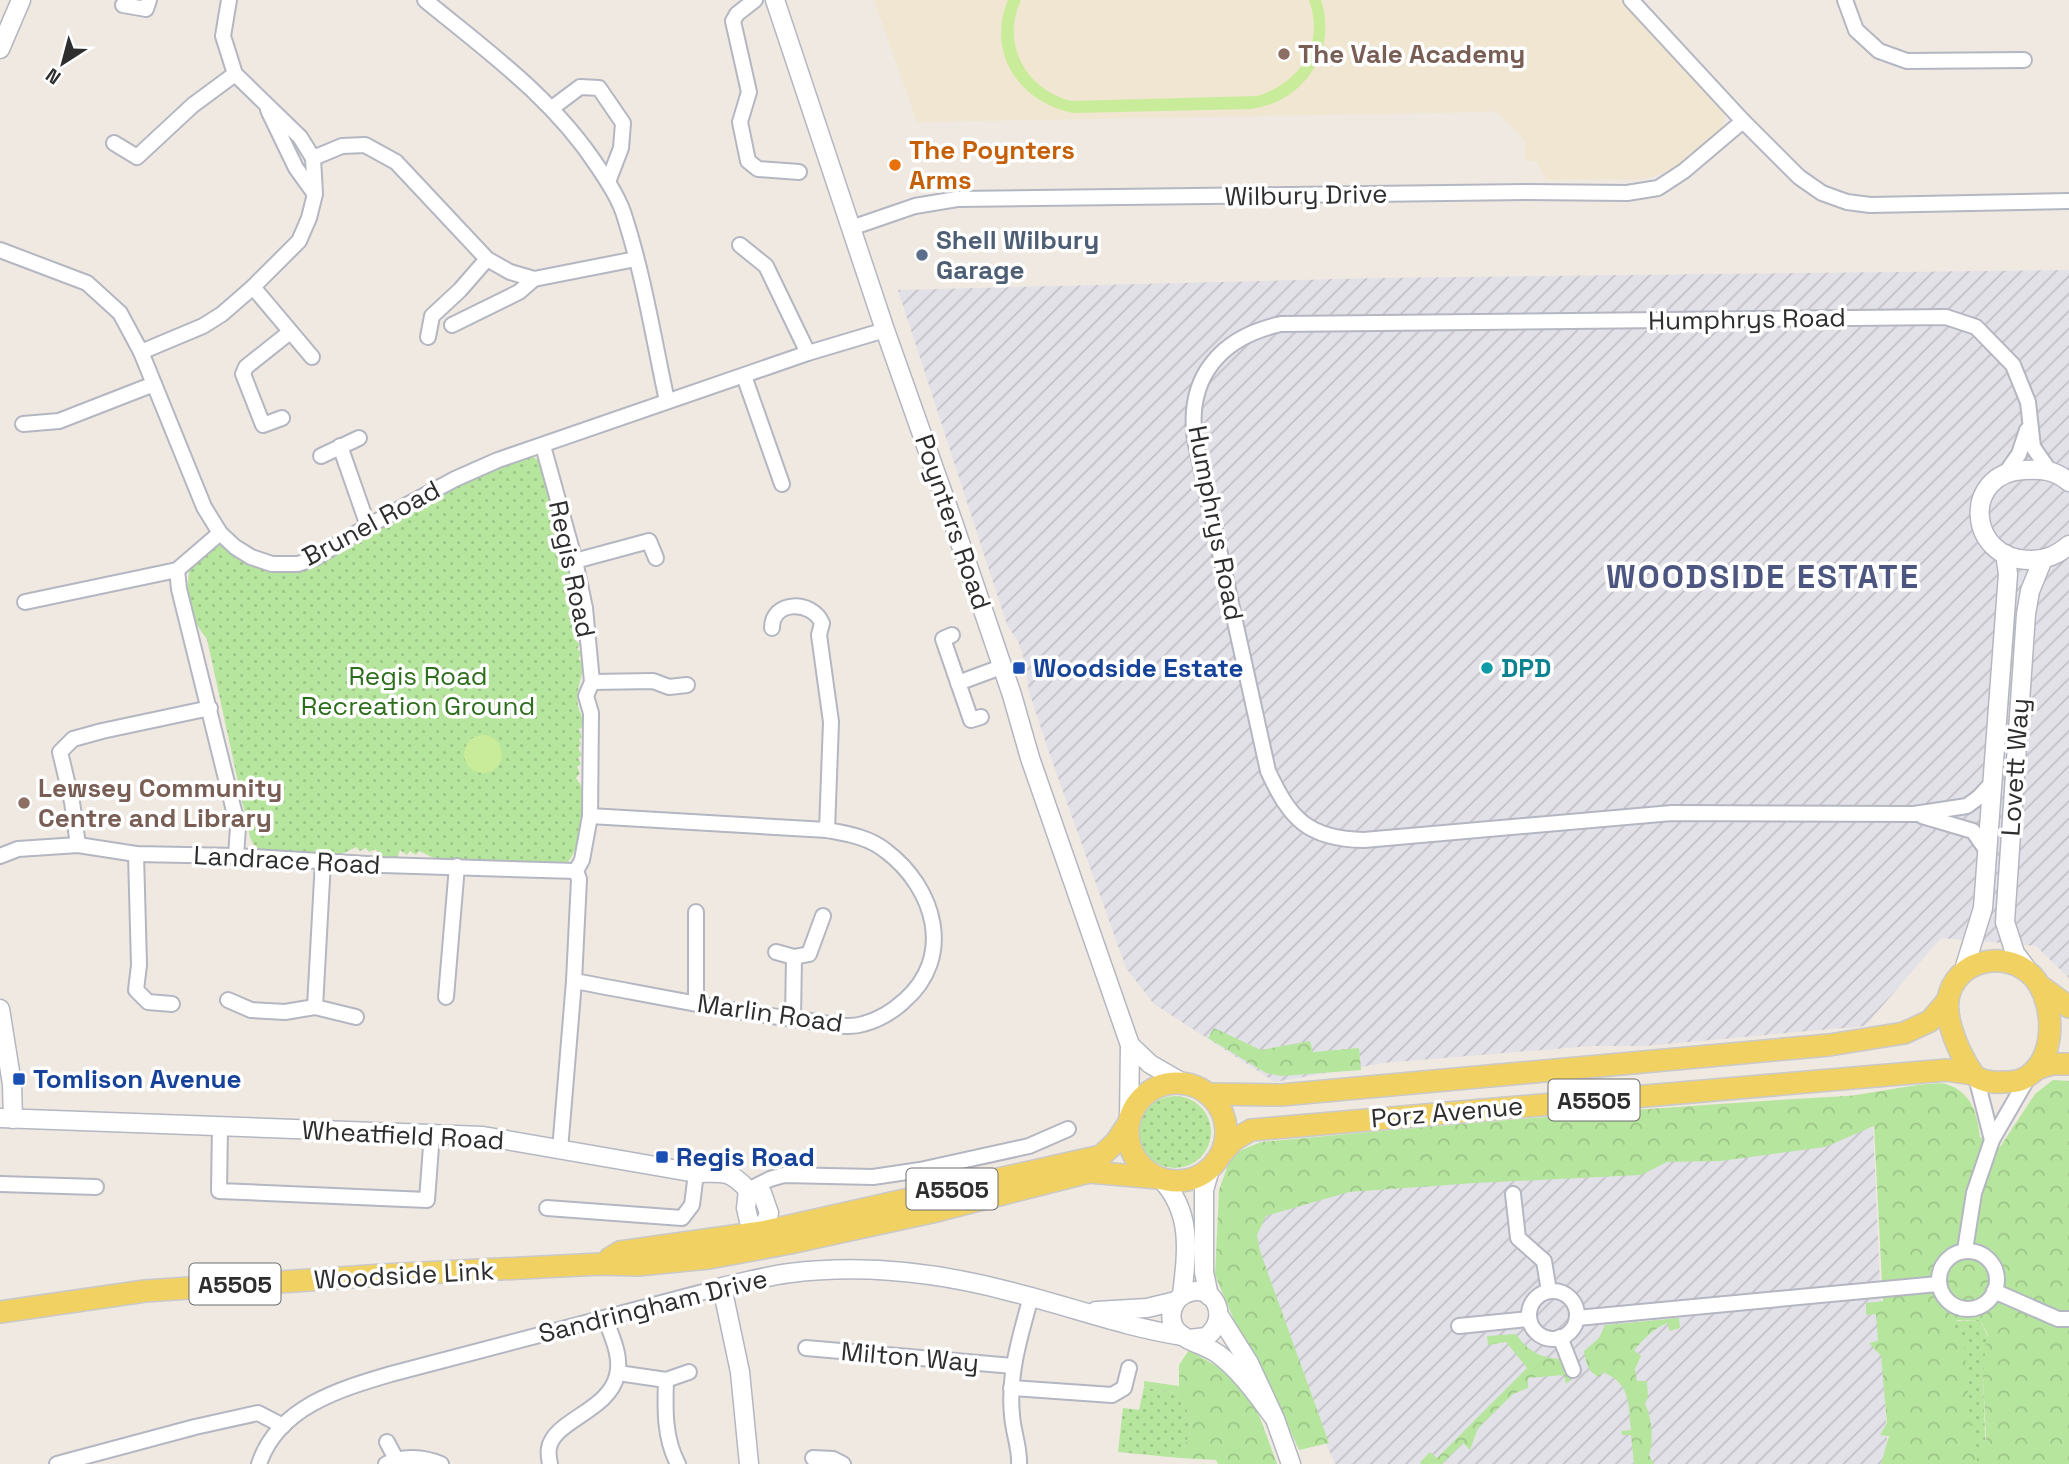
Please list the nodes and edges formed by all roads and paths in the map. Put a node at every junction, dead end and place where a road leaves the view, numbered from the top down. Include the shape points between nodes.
1 (22, 0) edge
2 (149, 0) edge
3 (229, 0) edge
4 (425, 0) edge
5 (755, 0) edge
6 (775, 0) edge
7 (1631, 0) edge
8 (1844, 0) edge
9 (123, 5) dead end
10 (0, 49) edge
11 (2024, 60) dead end
12 (235, 74) junction
13 (267, 106) junction
14 (552, 108) junction
15 (1743, 121) junction
16 (114, 143) dead end
17 (313, 158) junction
18 (799, 172) dead end
19 (608, 182) junction
20 (315, 194) junction
21 (2069, 201) edge
22 (850, 228) junction
23 (740, 245) dead end
24 (0, 250) edge
25 (487, 259) junction
26 (636, 259) junction
27 (534, 279) junction
28 (253, 287) junction
29 (452, 324) dead end
30 (885, 330) junction
31 (290, 332) junction
32 (428, 337) dead end
33 (141, 352) junction
34 (808, 353) junction
35 (312, 357) dead end
36 (744, 376) junction
37 (154, 384) junction
38 (667, 401) junction
39 (282, 418) dead end
40 (2030, 422) junction
41 (23, 424) dead end
42 (359, 438) dead end
43 (340, 446) junction
44 (543, 446) junction
45 (321, 456) dead end
46 (2049, 470) junction
47 (2005, 474) junction
48 (2069, 482) edge
49 (782, 484) dead end
50 (368, 526) junction
51 (220, 533) junction
52 (2069, 545) edge
53 (2005, 555) junction
54 (656, 558) dead end
55 (2043, 559) junction
56 (575, 561) junction
57 (177, 570) junction
58 (25, 602) dead end
59 (772, 628) dead end
60 (952, 635) dead end
61 (1001, 667) junction
62 (592, 682) junction
63 (958, 683) junction
64 (687, 685) dead end
65 (210, 708) junction
66 (981, 717) dead end
67 (1991, 784) junction
68 (1914, 814) junction
69 (590, 816) junction
70 (827, 830) junction
71 (78, 845) junction
72 (1987, 851) junction
73 (136, 854) junction
74 (0, 856) edge
75 (236, 856) junction
76 (323, 860) junction
77 (457, 866) junction
78 (576, 871) junction
79 (696, 912) dead end
80 (823, 916) dead end
81 (776, 952) dead end
82 (794, 957) junction
83 (2029, 972) junction
84 (1964, 973) junction
85 (574, 981) junction
86 (2043, 989) junction
87 (446, 997) dead end
88 (228, 1000) dead end
89 (1948, 1000) junction
90 (696, 1003) junction
91 (172, 1004) dead end
92 (315, 1007) junction
93 (2069, 1007) edge
94 (0, 1009) edge
95 (356, 1017) dead end
96 (793, 1019) junction
97 (1130, 1045) junction
98 (2069, 1064) edge
99 (2032, 1072) junction
100 (1974, 1076) junction
101 (1183, 1083) junction
102 (1209, 1094) junction
103 (6, 1118) edge
104 (1129, 1122) junction
105 (220, 1126) junction
106 (1068, 1129) dead end
107 (432, 1133) junction
108 (1992, 1140) junction
109 (560, 1150) junction
110 (1217, 1161) junction
111 (696, 1173) junction
112 (1160, 1178) junction
113 (0, 1184) edge
114 (96, 1187) dead end
115 (748, 1190) junction
116 (1513, 1194) dead end
117 (547, 1208) dead end
118 (764, 1240) junction
119 (1965, 1250) junction
120 (1938, 1284) junction
121 (722, 1287) junction
122 (1549, 1291) junction
123 (1994, 1291) junction
124 (1209, 1296) junction
125 (1031, 1297) junction
126 (1179, 1298) junction
127 (0, 1312) edge
128 (1082, 1312) junction
129 (1220, 1317) junction
130 (605, 1318) junction
131 (1577, 1318) junction
132 (1529, 1319) junction
133 (2069, 1319) edge
134 (1459, 1326) dead end
135 (1186, 1338) junction
136 (1560, 1338) junction
137 (806, 1348) dead end
138 (1013, 1366) junction
139 (1129, 1368) dead end
140 (1573, 1370) dead end
141 (689, 1372) dead end
142 (618, 1373) junction
143 (666, 1380) junction
144 (1011, 1388) junction
145 (1275, 1419) junction
146 (283, 1426) junction
147 (387, 1442) dead end
148 (105, 1458) edge
149 (813, 1458) dead end
150 (391, 1461) edge
151 (57, 1464) edge
152 (259, 1464) edge
153 (441, 1464) edge
154 (550, 1464) edge
155 (678, 1464) edge
156 (749, 1464) edge
157 (843, 1464) edge
158 (1019, 1464) edge
159 (1291, 1464) edge

1 - 10 street
2 - 9 street via 146,9
3 - 12 street via 223,36
4 - 14 street
5 - 18 street via 733,21 749,92 740,122 748,161 758,169
6 - 22 street, Poynters Road
7 - 15 street
8 - 11 street via 1856,30 1879,51 1907,61
12 - 13 street
12 - 16 street via 137,157
13 - 17 street via 300,137
13 - 20 street via 296,168
14 - 19 street
14 - 19 street via 580,87 599,88 623,123 621,148
15 - 21 street via 1799,177 1822,193 1847,202
15 - 22 street, Wilbury Drive via 1658,188 1628,193 957,199 915,206
17 - 20 street
17 - 25 street via 342,146 365,145 396,162
19 - 26 street via 625,216
20 - 28 street via 299,241
22 - 30 street, Poynters Road
23 - 34 street via 766,266
24 - 33 street, Brunel Road via 88,284 120,313
25 - 27 street
25 - 32 street via 432,316
26 - 27 street
26 - 38 street
27 - 29 street via 519,292
28 - 31 street
28 - 33 street via 203,326
30 - 34 street, Brunel Road
30 - 61 street, Poynters Road
31 - 35 street
31 - 39 street via 243,374 263,425
33 - 37 street, Brunel Road
34 - 36 street, Brunel Road
36 - 38 street, Brunel Road
36 - 49 street
37 - 41 street via 59,421
37 - 51 street, Brunel Road via 204,507
38 - 44 street, Brunel Road
40 - 46 street, Humphrys Road via 2033,447
40 - 47 street, Humphrys Road via 2019,454
40 - 68 street, Humphrys Road via 2024,388 2013,365 1976,327 1946,317 1281,324 1233,342 1207,371 1196,396 1195,440 1268,771 1285,806 1311,828 1364,840 1672,813
42 - 43 street
43 - 45 street
43 - 50 street
44 - 50 street, Brunel Road via 455,479
44 - 56 street, Regis Road
46 - 47 street
46 - 48 street
47 - 53 street via 1987,489 1979,518 1987,540
50 - 51 street, Brunel Road via 298,564 272,564 251,557
51 - 57 street
52 - 55 street
53 - 55 street
53 - 67 street, Lovett Way via 2008,574
54 - 56 street via 649,541
55 - 83 street, Lovett Way via 2026,614 2006,922 2015,953
56 - 62 street, Regis Road
57 - 58 street
57 - 65 street
59 - 70 street via 778,614 799,605 812,610 822,623 819,635 831,722
60 - 63 street via 943,639
61 - 63 street
61 - 97 street, Poynters Road
62 - 64 street
62 - 69 street, Regis Road via 586,696 591,713
63 - 66 street via 971,720
65 - 71 street via 73,739 60,752
65 - 75 street via 238,827
67 - 68 street, Humphrys Road via 1967,806
67 - 72 street, Lovett Way
68 - 72 street, Humphrys Road via 1973,831
69 - 70 street, Marlin Road
69 - 78 street, Regis Road
70 - 96 street, Marlin Road via 861,836 906,868 922,890 932,919 933,955 919,986 880,1018 852,1026
71 - 73 street, Landrace Road
71 - 74 street, Landrace Road via 18,849
72 - 84 street, Lovett Way via 1983,908
73 - 75 street, Landrace Road
73 - 91 street via 136,990 148,1002
75 - 76 street, Landrace Road
76 - 77 street, Landrace Road
76 - 92 street
77 - 78 street, Landrace Road
77 - 87 street
78 - 85 street, Regis Road
79 - 90 street
80 - 82 street via 808,954
81 - 82 street
82 - 96 street
83 - 84 main road via 1999,959 1975,964
83 - 86 main road
84 - 89 main road, A5505
85 - 90 street, Marlin Road
85 - 109 street, Regis Road
86 - 93 main road
86 - 99 main road via 2050,1013 2049,1033 2045,1056
88 - 92 street via 251,1010 285,1012
89 - 100 main road via 1952,1029
89 - 102 main road, Porz Avenue / A5505 via 1930,1021 1904,1033 1829,1045 1281,1095
90 - 96 street, Marlin Road
92 - 95 street
94 - 103 street via 12,1084
97 - 101 street via 1150,1064
97 - 104 street, Poynters Road
98 - 99 main road, A5505 via 2052,1064
99 - 100 main road, A5505 via 2015,1082
99 - 108 street
100 - 108 street
100 - 110 main road, Porz Avenue / A5505 via 1947,1070 1251,1130 1234,1140
101 - 102 main road
101 - 104 main road via 1156,1087 1144,1095
102 - 110 main road via 1224,1115 1226,1140
103 - 105 street, Wheatfield Road
104 - 112 main road via 1128,1138 1138,1162
104 - 118 main road, Woodside Link / A5505 via 1101,1156
105 - 107 street, Wheatfield Road
105 - 107 street via 219,1191 427,1200
106 - 115 street via 1029,1146 920,1170 873,1177 784,1175
107 - 109 street, Wheatfield Road via 483,1136
108 - 119 street via 1973,1193
109 - 111 street, Wheatfield Road
110 - 112 main road via 1187,1181
110 - 124 street via 1204,1190 1204,1272
111 - 115 street, Wheatfield Road via 735,1176
111 - 117 street via 692,1205 682,1218
112 - 118 main road, Woodside Link / A5505 via 1089,1172 932,1212
112 - 126 street via 1175,1194 1183,1216 1187,1253
113 - 114 street
115 - 118 street via 749,1222
116 - 122 street via 1518,1238 1544,1261
118 - 127 main road, Woodside Link / A5505 via 620,1252 600,1264 145,1291
119 - 120 street via 1942,1265
119 - 123 street via 1991,1262 1997,1282
120 - 123 street via 1947,1300 1964,1309 1982,1305
120 - 131 street
121 - 125 street, Sandringham Drive via 789,1273 840,1270 933,1275
121 - 130 street, Sandringham Drive
121 - 156 street via 740,1372
122 - 131 street via 1569,1297
122 - 132 street via 1535,1298
123 - 133 street via 2058,1319
124 - 126 street via 1196,1291
124 - 129 street
125 - 128 street, Sandringham Drive
125 - 138 street, Milton Way
126 - 128 street, Sandringham Drive via 1147,1308
126 - 135 street via 1171,1316
128 - 135 street, Sandringham Drive
129 - 135 street via 1206,1337
129 - 145 street via 1249,1363
130 - 142 street via 616,1347
130 - 146 street, Sandringham Drive via 355,1385 305,1407
131 - 136 street
132 - 134 street
132 - 136 street via 1537,1333
135 - 145 street via 1218,1354 1245,1379
136 - 140 street
137 - 138 street, Milton Way
138 - 144 street, Milton Way
139 - 144 street, Milton Way via 1124,1388 1112,1395
141 - 143 street
142 - 143 street
142 - 154 street via 602,1401 556,1433 548,1448
143 - 155 street via 665,1417 671,1452
144 - 158 street, Milton Way
145 - 159 street
146 - 148 street via 258,1413 195,1427
146 - 152 street, Sandringham Drive
147 - 150 street
148 - 151 street
149 - 157 street
150 - 153 street via 414,1458

